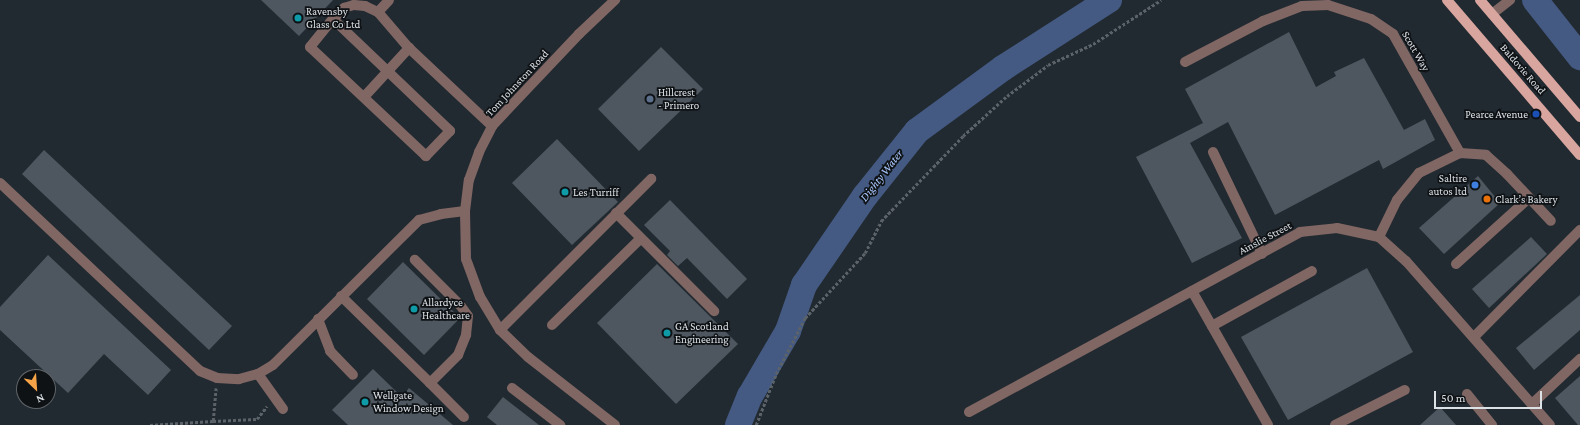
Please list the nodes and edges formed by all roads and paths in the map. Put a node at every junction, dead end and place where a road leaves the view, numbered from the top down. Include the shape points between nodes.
1 (389, 0) edge
2 (615, 0) edge
3 (1161, 0) edge
4 (1447, 0) edge
5 (1480, 0) edge
6 (1508, 1) edge
7 (378, 12) junction
8 (1492, 14) junction
9 (333, 19) junction
10 (409, 48) junction
11 (1185, 62) dead end
12 (388, 71) junction
13 (364, 97) junction
14 (1580, 117) edge
15 (492, 126) junction
16 (1213, 152) dead end
17 (1460, 153) junction
18 (1580, 155) edge
19 (651, 179) dead end
20 (0, 184) edge
21 (1529, 198) junction
22 (465, 211) junction
23 (616, 213) junction
24 (1551, 221) dead end
25 (1580, 230) edge
26 (1379, 237) junction
27 (641, 238) junction
28 (1262, 254) junction
29 (415, 260) dead end
30 (1456, 264) dead end
31 (1312, 271) dead end
32 (1192, 291) junction
33 (341, 296) junction
34 (714, 311) dead end
35 (318, 319) junction
36 (552, 325) dead end
37 (1212, 326) junction
38 (500, 330) junction
39 (1474, 337) junction
40 (1580, 359) edge
41 (258, 374) junction
42 (353, 375) dead end
43 (217, 378) junction
44 (430, 383) junction
45 (512, 388) dead end
46 (1405, 390) dead end
47 (1467, 394) dead end
48 (274, 396) junction
49 (1532, 404) junction
50 (283, 410) dead end
51 (969, 412) dead end
52 (464, 417) dead end
53 (213, 421) junction
54 (612, 424) edge
55 (150, 425) edge
56 (560, 425) edge
57 (756, 425) edge
58 (1268, 425) edge
59 (1335, 425) edge
60 (1492, 425) edge
61 (1550, 425) edge

1 - 7 street
2 - 15 street, Tom Johnston Road via 579,34
3 - 57 path via 1093,44 1048,65 1007,96 963,136 881,221 865,253 805,318 776,374
4 - 18 main road, Baldovie Road
5 - 8 main road, Baldovie Road
6 - 8 street
7 - 9 street via 365,6 354,5 344,8
7 - 10 street
8 - 14 main road, Baldovie Road
9 - 12 street
9 - 13 street via 310,47
10 - 12 street
10 - 15 street
11 - 17 street, Scott Way via 1263,21 1302,6 1328,5 1371,19 1393,34
12 - 13 street
12 - 13 street via 450,131 426,156
15 - 22 street, Tom Johnston Road via 469,180
16 - 28 street
17 - 21 street via 1486,155
17 - 26 street via 1419,173 1397,200
19 - 23 street
20 - 43 street via 200,371
21 - 24 street
21 - 30 street
22 - 33 street via 419,220
22 - 38 street, Tom Johnston Road via 466,259 480,297
23 - 27 street
23 - 38 street
25 - 39 street
26 - 28 street, Ainslie Street via 1337,228 1300,232
26 - 39 street, Ainslie Street via 1406,261
27 - 34 street
27 - 36 street
28 - 32 street, Ainslie Street
29 - 44 street via 468,316 466,335 458,356
31 - 37 street
32 - 37 street
32 - 51 street, Ainslie Street
33 - 35 street
33 - 44 street
35 - 41 street via 272,365
35 - 42 street via 330,351
37 - 58 street
38 - 54 street, Tom Johnston Road via 528,357
39 - 49 street, Ainslie Street
40 - 49 street
41 - 43 street via 239,379
41 - 48 street
43 - 53 path
44 - 52 street
45 - 56 street
46 - 59 street
47 - 60 street
48 - 50 street
48 - 53 path via 258,419
49 - 61 street, Ainslie Street
53 - 55 path

